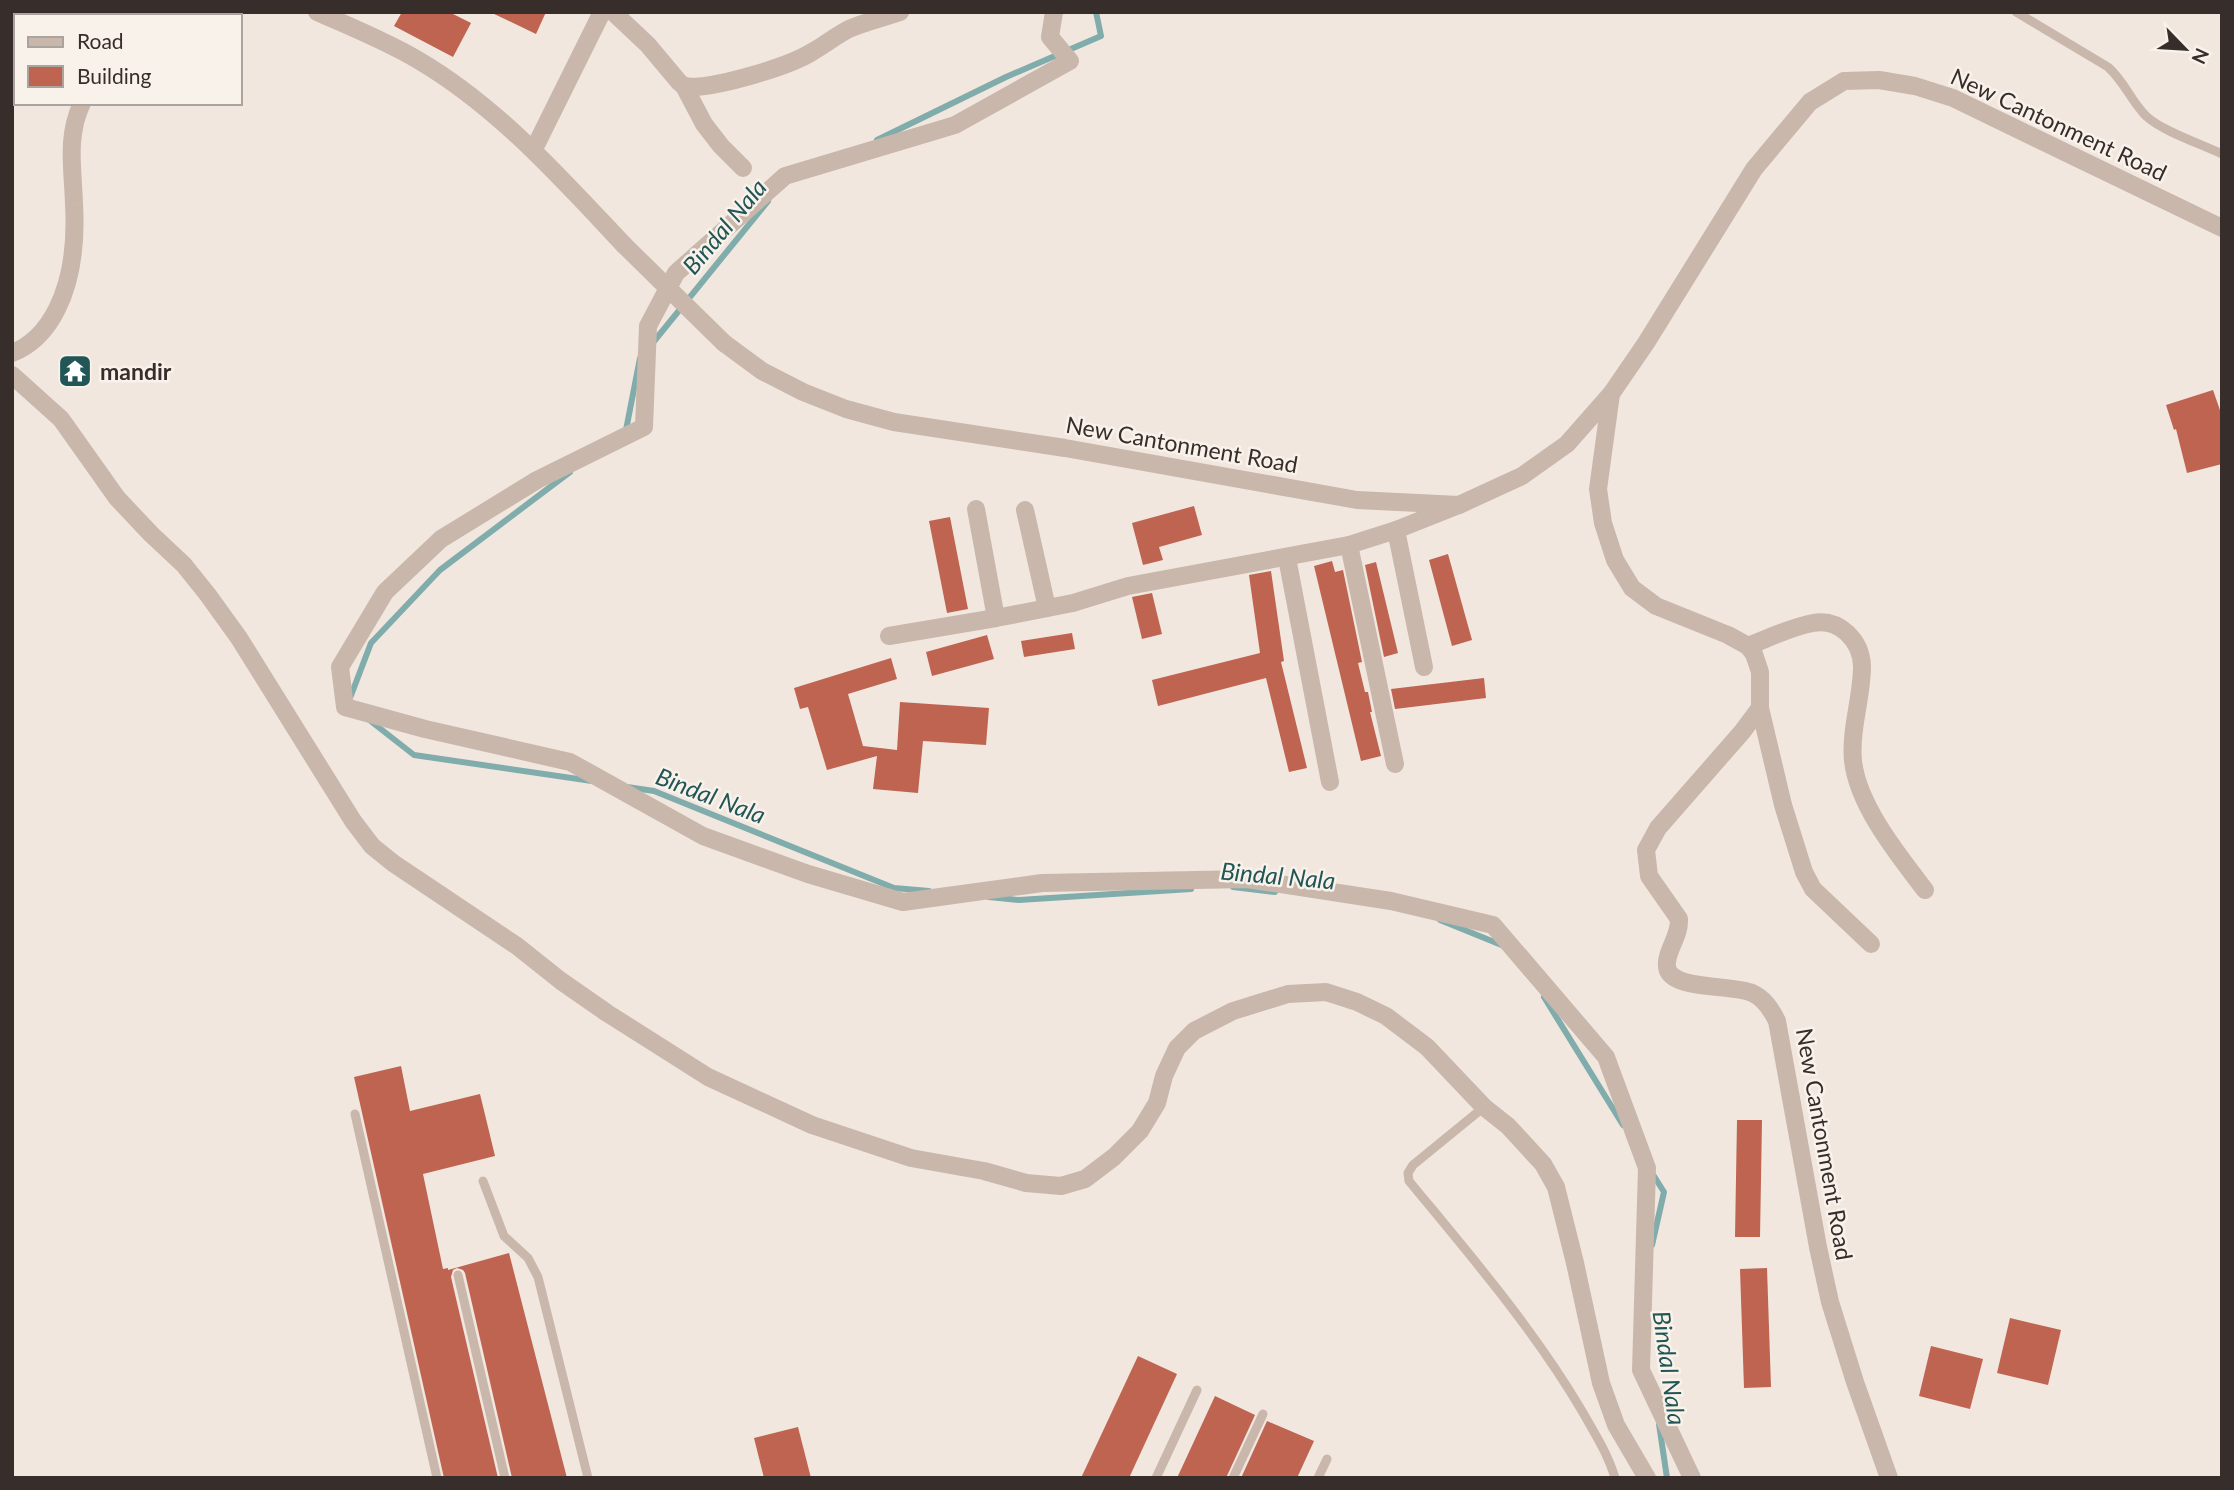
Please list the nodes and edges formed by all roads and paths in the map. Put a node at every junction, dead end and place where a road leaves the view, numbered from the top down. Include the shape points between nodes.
1 (317, 12) edge
2 (601, 12) edge
3 (613, 12) edge
4 (900, 12) edge
5 (1054, 12) edge
6 (2016, 12) edge
7 (684, 86) junction
8 (81, 105) edge
9 (534, 149) junction
10 (2222, 154) edge
11 (743, 168) dead end
12 (2222, 228) edge
13 (12, 353) edge
14 (12, 375) edge
15 (1611, 394) junction
16 (1459, 505) junction
17 (976, 509) dead end
18 (1025, 510) dead end
19 (1396, 530) junction
20 (1349, 545) junction
21 (1287, 558) junction
22 (1047, 608) junction
23 (996, 618) junction
24 (889, 636) dead end
25 (1748, 646) junction
26 (1424, 667) dead end
27 (1760, 708) junction
28 (1395, 764) dead end
29 (1330, 782) dead end
30 (1925, 890) dead end
31 (1871, 944) dead end
32 (1484, 1107) junction
33 (355, 1114) dead end
34 (483, 1181) dead end
35 (458, 1275) dead end
36 (1197, 1390) dead end
37 (1263, 1415) dead end
38 (1327, 1459) dead end
39 (437, 1478) edge
40 (505, 1478) edge
41 (588, 1478) edge
42 (1156, 1478) edge
43 (1233, 1478) edge
44 (1318, 1478) edge
45 (1615, 1478) edge
46 (1647, 1478) edge
47 (1692, 1478) edge
48 (1889, 1478) edge

1 - 9 street, New Cantonment Road via 419,61
2 - 9 street
3 - 7 street
4 - 7 street via 850,29 767,71 701,87
5 - 47 street via 1050,37 1070,61 954,125 785,176 676,273 648,326 644,426 537,480 441,539 394,583 340,667 345,707 569,762 703,836 903,902 1042,883 1247,879 1391,901 1493,926 1606,1057 1647,1168 1641,1370
6 - 10 lane via 2108,67 2147,117
7 - 11 street via 704,124
8 - 13 street via 70,153 73,254 66,291 48,327 25,348
9 - 16 street, New Cantonment Road, bridge via 724,343 762,372 846,409 894,422 1065,447 1357,500
12 - 15 street, New Cantonment Road via 1953,98 1879,79 1844,81 1810,102 1754,169
14 - 32 street via 61,419 117,498 208,595 372,846 607,1013 708,1077 812,1125 911,1158 1061,1186 1086,1179 1140,1131 1157,1103 1177,1048 1194,1031 1233,1011 1288,994 1326,992 1386,1016 1427,1047
15 - 16 street, New Cantonment Road via 1567,444 1522,476
15 - 25 street, New Cantonment Road via 1598,489 1615,560 1632,588 1656,606
16 - 19 street
17 - 23 street
18 - 22 street
19 - 20 street
19 - 26 street
20 - 21 street
20 - 28 street
21 - 22 street via 1128,586
21 - 29 street
22 - 23 street
23 - 24 street
25 - 27 street via 1760,672
25 - 30 street via 1815,622 1836,624 1850,634 1862,664 1853,730 1853,763 1861,792
27 - 31 street via 1804,872 1814,889
27 - 48 street, New Cantonment Road via 1658,828 1646,850 1648,876 1679,919 1667,962 1671,976 1753,993 1769,1006 1777,1021 1830,1302
32 - 45 lane via 1413,1165 1409,1181 1477,1263 1566,1384 1603,1447
32 - 46 street via 1543,1164 1556,1187 1601,1383 1616,1425
33 - 39 lane
34 - 41 lane via 504,1236 528,1258 538,1277
35 - 40 lane
36 - 42 lane
37 - 43 lane
38 - 44 lane

